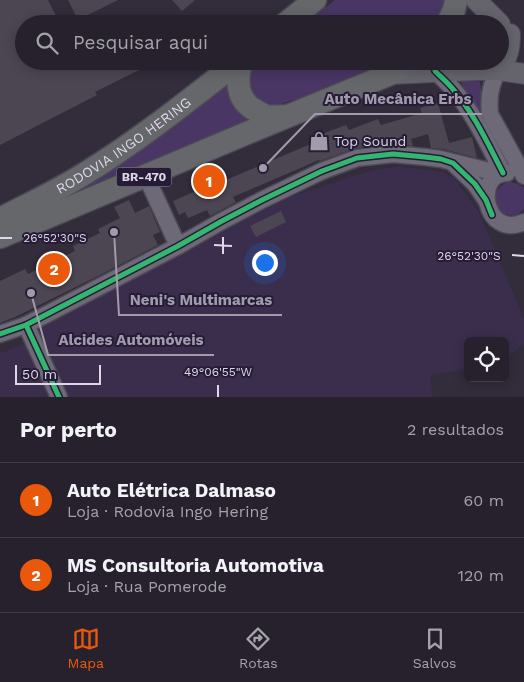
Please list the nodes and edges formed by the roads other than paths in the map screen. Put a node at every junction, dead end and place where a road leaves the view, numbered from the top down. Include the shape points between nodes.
1 (315, 0) edge
2 (456, 0) edge
3 (476, 0) edge
4 (296, 15) edge
5 (452, 15) edge
6 (491, 15) edge
7 (228, 70) edge
8 (238, 70) edge
9 (396, 70) edge
10 (499, 70) junction
11 (435, 72) junction
12 (390, 74) junction
13 (524, 74) edge
14 (287, 116) junction
15 (453, 163) junction
16 (502, 174) junction
17 (146, 176) junction
18 (524, 176) edge
19 (36, 191) dead end
20 (486, 200) junction
21 (0, 206) edge
22 (0, 219) edge
23 (524, 222) edge
24 (0, 237) edge
25 (178, 246) junction
26 (26, 325) junction
27 (0, 334) edge
28 (58, 397) edge

1 - 4 highway
2 - 5 highway
3 - 6 main road
7 - 22 highway, RODOVIA INGO HERING / BR-470 via 82,175
8 - 14 highway via 238,85 248,106 266,116
9 - 12 highway, RODOVIA INGO HERING / BR-470
10 - 11 main road
10 - 13 main road
10 - 18 street via 490,92 490,114
11 - 12 main road
11 - 16 street via 464,102
12 - 14 highway, RODOVIA INGO HERING / BR-470
14 - 17 highway, RODOVIA INGO HERING / BR-470
15 - 16 street
15 - 20 street
15 - 25 street via 394,154 358,158 270,196
16 - 18 street
16 - 20 street via 493,179 487,189
17 - 24 highway, RODOVIA INGO HERING / BR-470
17 - 25 street
19 - 21 street, RODOVIA INGO HERING
20 - 23 street via 492,215 499,221 509,225
25 - 26 street
26 - 27 street
26 - 28 street

